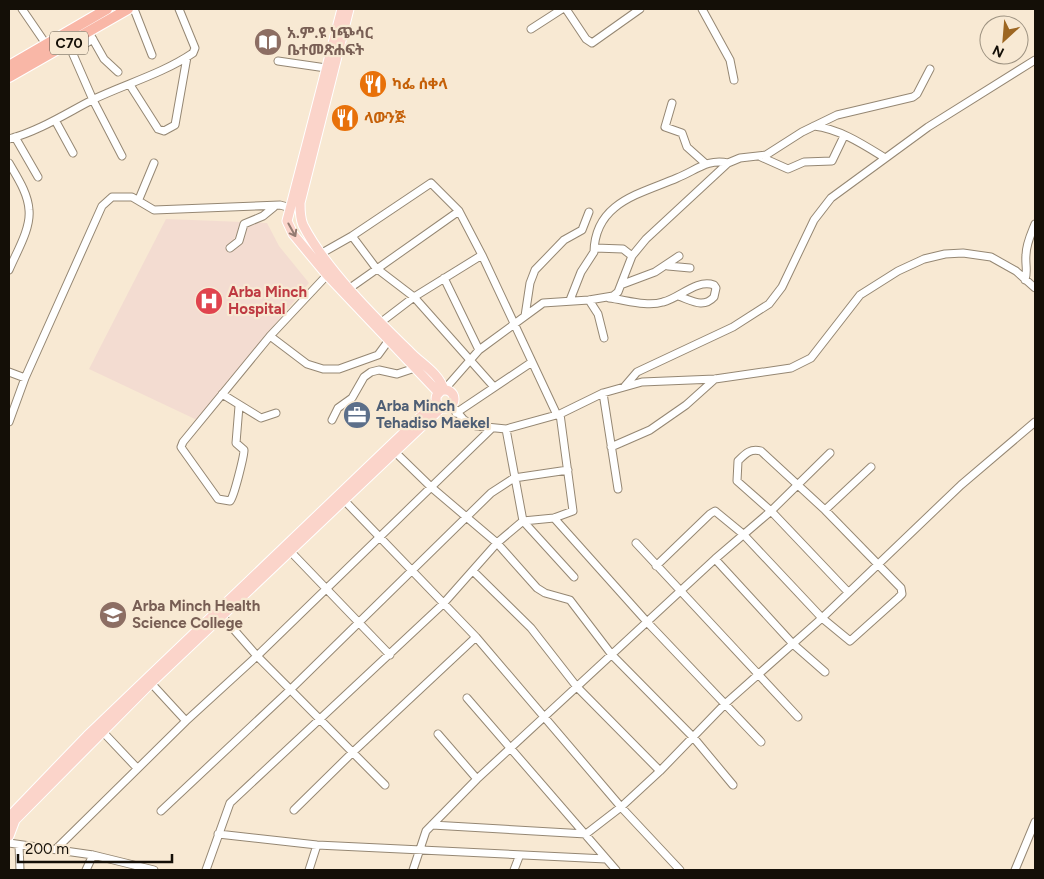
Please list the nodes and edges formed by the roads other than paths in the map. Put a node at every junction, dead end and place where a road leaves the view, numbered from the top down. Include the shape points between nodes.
1 (22, 9) edge
2 (107, 9) edge
3 (128, 9) edge
4 (134, 9) edge
5 (179, 9) edge
6 (342, 9) edge
7 (349, 9) edge
8 (564, 9) edge
9 (640, 9) edge
10 (702, 9) edge
11 (532, 30) dead end
12 (91, 36) junction
13 (46, 44) junction
14 (152, 55) dead end
15 (187, 57) junction
16 (1035, 60) edge
17 (278, 61) dead end
18 (9, 66) edge
19 (326, 68) junction
20 (930, 69) dead end
21 (118, 72) dead end
22 (9, 77) edge
23 (734, 80) dead end
24 (130, 85) junction
25 (93, 100) junction
26 (672, 103) dead end
27 (56, 120) junction
28 (814, 126) junction
29 (844, 136) junction
30 (12, 138) edge
31 (310, 146) junction
32 (73, 153) dead end
33 (122, 156) dead end
34 (759, 156) junction
35 (885, 158) junction
36 (9, 163) edge
37 (154, 163) dead end
38 (728, 163) junction
39 (706, 164) junction
40 (305, 167) junction
41 (38, 177) dead end
42 (140, 199) junction
43 (274, 206) junction
44 (291, 208) junction
45 (459, 211) junction
46 (589, 212) dead end
47 (1035, 224) edge
48 (352, 236) junction
49 (230, 248) dead end
50 (594, 248) junction
51 (322, 253) junction
52 (482, 255) junction
53 (632, 256) junction
54 (679, 256) dead end
55 (667, 266) junction
56 (376, 268) junction
57 (690, 268) dead end
58 (9, 270) edge
59 (330, 272) junction
60 (444, 278) junction
61 (1025, 280) junction
62 (623, 284) junction
63 (350, 288) junction
64 (1035, 288) edge
65 (678, 296) junction
66 (414, 297) junction
67 (603, 297) junction
68 (570, 300) junction
69 (590, 300) junction
70 (525, 316) junction
71 (380, 323) junction
72 (515, 324) junction
73 (270, 336) junction
74 (604, 338) dead end
75 (389, 340) junction
76 (479, 350) junction
77 (471, 358) junction
78 (532, 362) junction
79 (415, 368) junction
80 (9, 372) edge
81 (25, 378) junction
82 (715, 379) junction
83 (625, 386) junction
84 (494, 387) junction
85 (603, 393) junction
86 (222, 394) junction
87 (441, 396) junction
88 (239, 406) junction
89 (454, 409) junction
90 (276, 413) dead end
91 (559, 414) junction
92 (332, 420) dead end
93 (9, 422) edge
94 (1035, 422) edge
95 (491, 429) junction
96 (506, 429) junction
97 (611, 447) junction
98 (394, 451) junction
99 (830, 453) dead end
100 (871, 467) dead end
101 (568, 470) junction
102 (514, 478) junction
103 (798, 484) junction
104 (431, 487) junction
105 (618, 489) dead end
106 (341, 497) junction
107 (825, 510) junction
108 (771, 511) junction
109 (466, 517) junction
110 (554, 518) junction
111 (523, 520) junction
112 (743, 534) junction
113 (380, 538) junction
114 (496, 543) junction
115 (636, 543) dead end
116 (290, 551) junction
117 (715, 559) junction
118 (656, 566) junction
119 (878, 566) junction
120 (411, 570) junction
121 (472, 571) junction
122 (574, 577) dead end
123 (325, 588) junction
124 (681, 592) junction
125 (848, 592) junction
126 (443, 604) junction
127 (222, 616) junction
128 (822, 618) junction
129 (358, 623) junction
130 (648, 623) junction
131 (476, 637) junction
132 (793, 644) junction
133 (390, 655) junction
134 (612, 655) junction
135 (257, 656) junction
136 (825, 672) dead end
137 (757, 675) junction
138 (152, 683) junction
139 (577, 687) junction
140 (291, 689) junction
141 (467, 698) dead end
142 (726, 703) junction
143 (545, 716) junction
144 (798, 717) dead end
145 (322, 719) junction
146 (186, 721) junction
147 (102, 731) junction
148 (438, 734) dead end
149 (693, 738) junction
150 (761, 742) dead end
151 (510, 748) junction
152 (353, 752) junction
153 (137, 768) junction
154 (660, 771) junction
155 (477, 779) junction
156 (385, 785) dead end
157 (733, 786) dead end
158 (621, 807) junction
159 (294, 810) dead end
160 (161, 811) dead end
161 (9, 817) edge
162 (1035, 822) edge
163 (432, 825) junction
164 (218, 834) junction
165 (586, 834) junction
166 (9, 836) edge
167 (9, 843) edge
168 (19, 845) junction
169 (317, 845) junction
170 (57, 848) junction
171 (418, 850) junction
172 (93, 854) junction
173 (519, 857) junction
174 (606, 860) junction
175 (20, 870) edge
176 (86, 870) edge
177 (154, 870) edge
178 (206, 870) edge
179 (308, 870) edge
180 (413, 870) edge
181 (514, 870) edge
182 (616, 870) edge
183 (680, 870) edge
184 (1015, 870) edge

1 - 13 street
2 - 13 highway, C70
3 - 12 highway, C70
4 - 14 street
5 - 15 street via 195,48
6 - 19 main road
7 - 31 main road
8 - 9 street via 592,43
8 - 11 street
10 - 23 street via 730,60
12 - 21 street via 104,59
12 - 22 highway, C70
12 - 25 street via 72,52
13 - 18 highway, C70
15 - 24 street
15 - 24 street via 175,125 171,128 158,129
16 - 35 street via 964,103
17 - 19 street
19 - 31 main road
20 - 28 street via 917,94 912,97 852,110
24 - 25 street
25 - 27 street
25 - 33 street
26 - 39 street via 665,127 682,134 687,147
27 - 30 street
27 - 32 street
28 - 29 street
28 - 34 street
29 - 34 street via 832,161 804,162 788,169
29 - 35 street
30 - 41 street
31 - 40 main road
34 - 38 street
35 - 83 street via 831,198 814,220 782,287 769,304 733,327 636,372
36 - 58 street via 24,191 30,212
37 - 42 street
38 - 39 street
38 - 53 street via 646,238
39 - 50 street via 624,200 602,222
40 - 44 main road
40 - 51 main road via 300,202 302,224
42 - 43 street via 154,210
42 - 81 street via 112,196 102,206
43 - 44 street
43 - 49 street via 263,216 244,224 239,242
44 -> 59 main road via 287,221 293,234
45 - 48 street via 431,183
45 - 52 street
45 - 56 street
46 - 70 street via 582,230 564,240 535,270
47 - 61 street via 1027,244
48 - 51 street
48 - 56 street
50 - 53 street via 624,249
50 - 68 street
51 - 59 main road
52 - 60 street
52 - 72 street
53 - 62 street
54 - 55 street
55 - 57 street
55 - 62 street
56 - 63 street
56 - 66 street
59 - 63 main road
59 - 73 street
59 - 75 main road
60 - 66 street
60 - 76 street
61 - 64 street
61 - 82 street via 1006,264 980,254 945,254 924,260 898,271 860,295 818,350 802,363 781,370
62 - 67 street via 613,296
63 - 71 main road
65 - 65 street via 703,284 716,288 714,297 706,303
65 - 67 street via 662,303
66 - 71 street
66 - 77 street
67 - 69 street
68 - 69 street
68 - 70 street via 543,303
69 - 74 street via 598,314
70 - 72 street
71 - 87 main road via 438,377
72 - 76 street
72 - 78 street
73 - 75 street via 307,364 324,369 339,369 378,355
73 - 86 street
75 - 79 main road
76 - 77 street
77 - 84 street
77 - 87 street
78 - 84 street
78 - 91 street
79 - 87 main road
79 - 92 street via 397,374 379,370 371,372 364,377 352,398 338,408
80 - 81 street
81 - 93 street
82 - 83 street via 642,382
82 - 97 street via 686,405 650,430
83 - 85 street
84 - 89 street
85 - 91 street
85 - 97 street
86 - 88 street
86 - 88 street via 181,446 218,499 224,501 230,501 236,493 236,478 244,455 244,450 236,443
87 - 89 main road
87 - 89 main road via 452,394
87 - 98 main road
87 - 106 main road
88 - 90 street via 261,418
89 - 95 street via 464,420
91 - 96 street
91 - 101 street
94 - 119 street via 961,485
95 - 96 street
95 - 104 street
96 - 102 street
97 - 105 street
98 - 104 street
98 - 106 main road
99 - 103 street
100 - 107 street
101 - 102 street
101 - 110 street via 574,508 570,513
102 - 109 street via 491,493
102 - 111 street
103 - 107 street
103 - 108 street
103 - 108 street via 761,451 748,452 738,461 737,481
104 - 109 street
104 - 113 street
106 - 113 street
106 - 116 main road
106 - 161 main road via 88,736
107 - 119 street
108 - 112 street
108 - 125 street
109 - 114 street
109 - 120 street
110 - 111 street
110 - 130 street
111 - 114 street
111 - 122 street
112 - 117 street
112 - 118 street via 715,512
112 - 128 street
113 - 120 street
113 - 123 street
114 - 121 street
114 - 134 street via 537,588 545,594 570,600
115 - 118 street
116 - 123 street
116 - 127 main road
117 - 124 street
117 - 132 street
118 - 124 street
119 - 125 street
119 - 128 street via 901,588 902,594 898,598 850,641
120 - 126 street
120 - 129 street
121 - 126 street
121 - 139 street via 531,628
123 - 129 street
123 - 135 street
124 - 130 street
124 - 137 street
125 - 128 street
126 - 131 street
126 - 133 street
127 - 135 street
127 - 138 main road
128 - 132 street
129 - 133 street
129 - 140 street
130 - 134 street
130 - 142 street
131 - 143 street
131 - 152 street
132 - 136 street
132 - 137 street
133 - 145 street
134 - 139 street
134 - 149 street
135 - 140 street
135 - 146 street
137 - 142 street
137 - 144 street
138 - 146 street
138 - 147 main road
139 - 143 street
139 - 154 street
140 - 145 street
140 - 160 street
141 - 151 street
142 - 149 street
142 - 150 street
143 - 151 street
143 - 158 street
145 - 152 street
145 - 164 street via 230,803
146 - 153 street
147 - 153 street
147 - 166 main road via 15,820
148 - 155 street
149 - 154 street
149 - 157 street
151 - 155 street
151 - 165 street
152 - 156 street
152 - 159 street
153 - 170 street
154 - 158 street
155 - 163 street
158 - 165 street
158 - 183 street
162 - 184 street
163 - 165 street
163 - 171 street via 426,830
164 - 169 street
164 - 178 street
165 - 174 street
167 - 168 street
168 - 170 street
168 - 175 street
169 - 171 street
169 - 179 street
170 - 172 street
171 - 173 street
171 - 180 street
172 - 176 street
172 - 177 street
173 - 174 street
173 - 181 street
174 - 182 street

